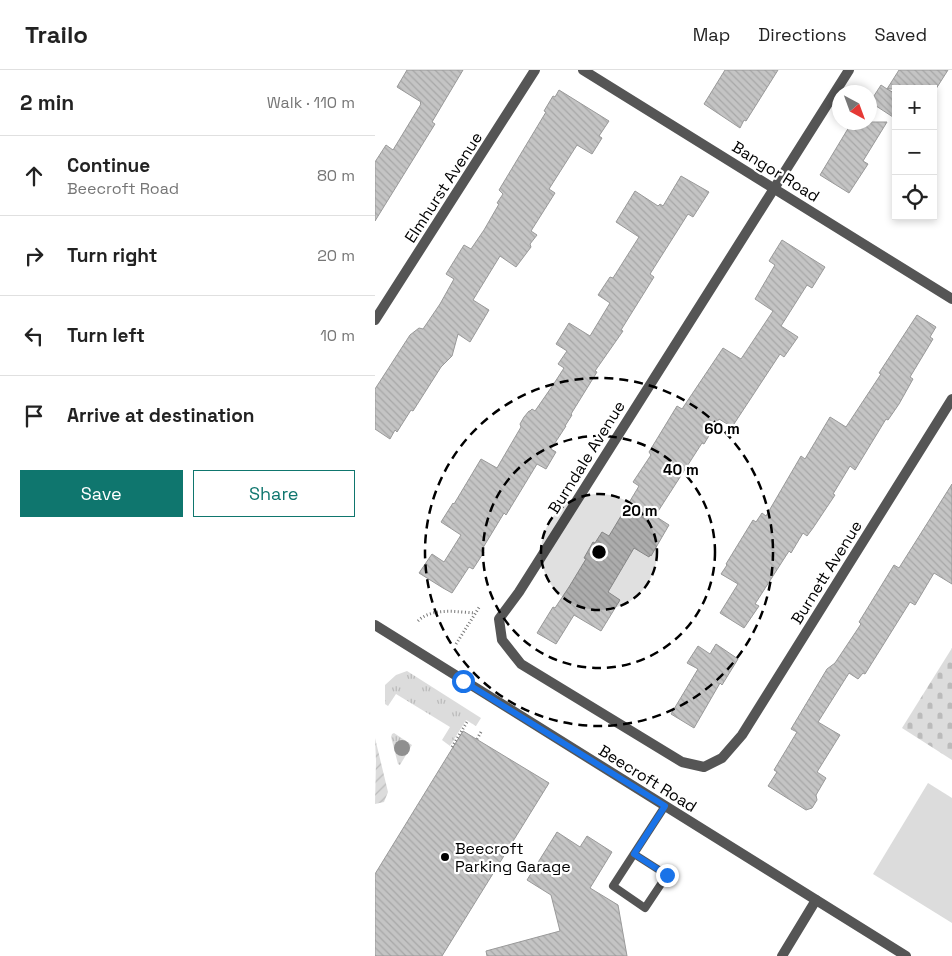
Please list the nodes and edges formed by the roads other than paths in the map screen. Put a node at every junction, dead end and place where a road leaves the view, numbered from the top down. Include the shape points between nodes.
1 (535, 70) edge
2 (583, 70) edge
3 (849, 70) edge
4 (775, 188) junction
5 (952, 298) edge
6 (375, 320) edge
7 (952, 399) edge
8 (375, 625) edge
9 (722, 758) joint
10 (665, 806) junction
11 (634, 854) junction
12 (816, 900) junction
13 (782, 956) edge
14 (906, 956) edge

1 - 6 street, Elmhurst Avenue
2 - 4 street, Bangor Road
3 - 4 street, Burndale Avenue
4 - 5 street, Bangor Road
4 - 9 street, Burndale Avenue via 499,619 502,640 521,664 682,762 704,767
7 - 9 street, Burnett Avenue via 742,734
8 - 10 street, Beecroft Road
10 - 11 lane
10 - 12 street, Beecroft Road
11 - 11 lane via 613,886 645,908 667,875
12 - 13 street
12 - 14 street, Beecroft Road

